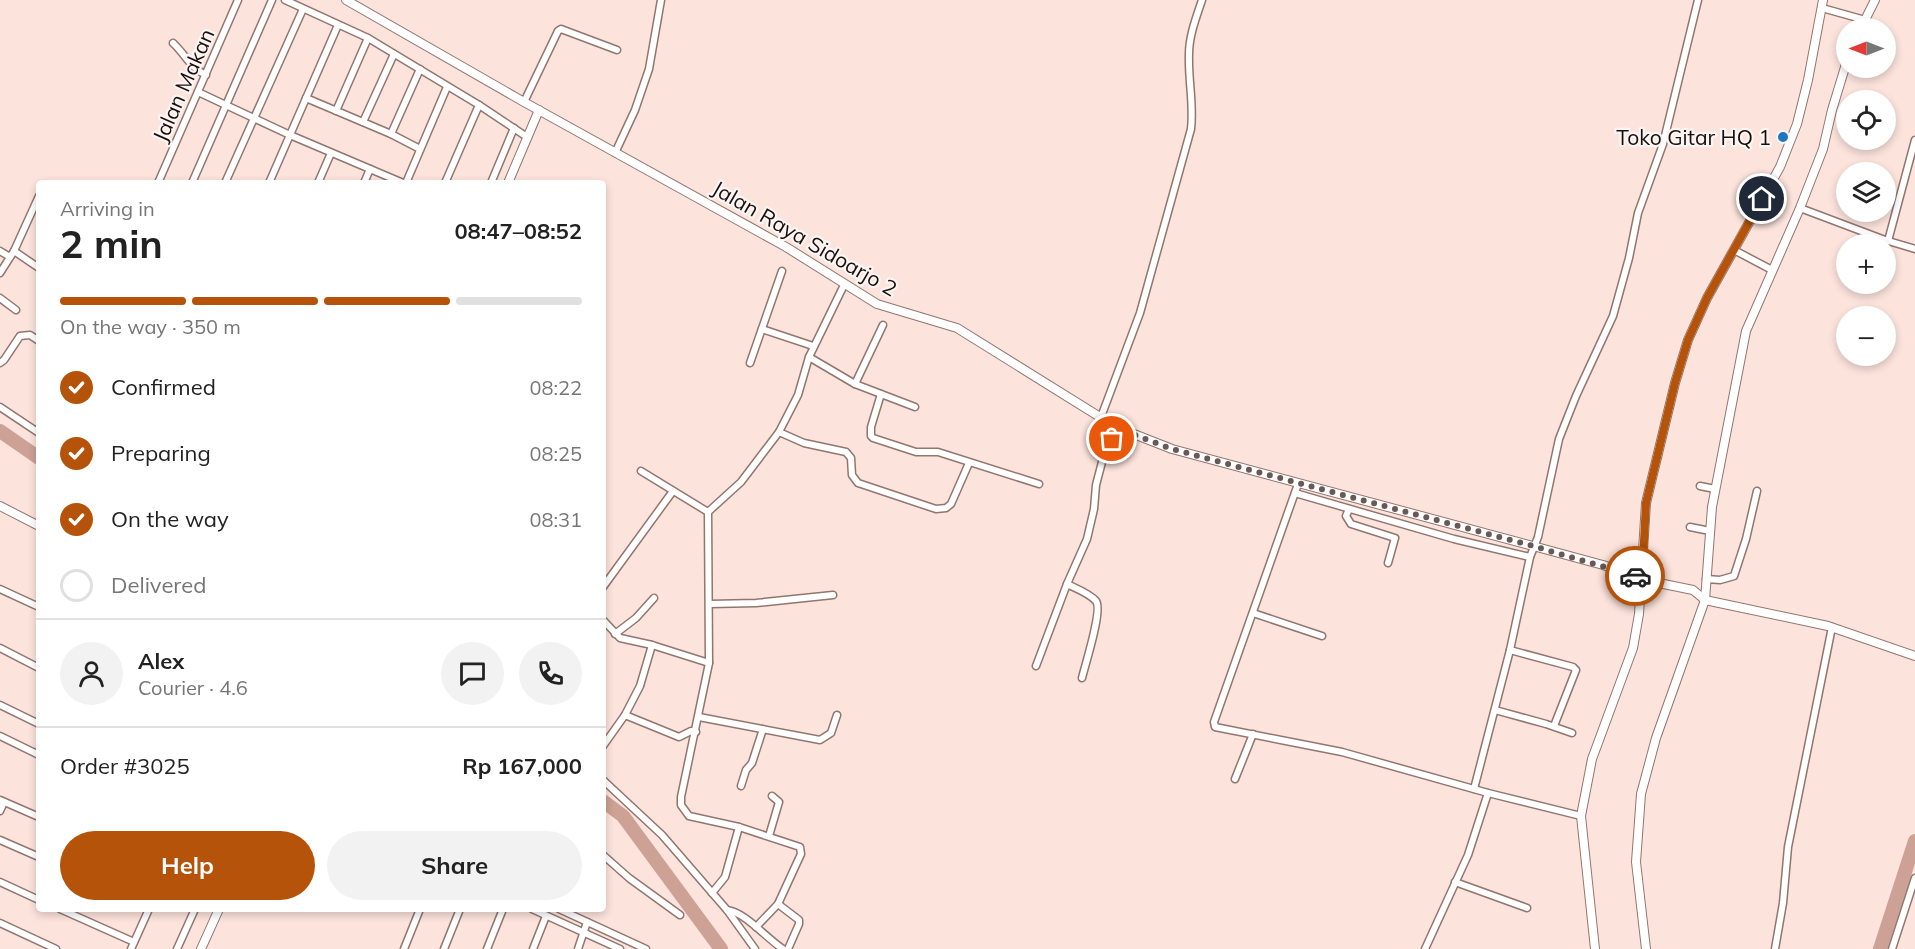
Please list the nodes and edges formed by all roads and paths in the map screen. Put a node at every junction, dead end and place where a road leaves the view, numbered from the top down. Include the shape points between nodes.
1 (238, 0) edge
2 (272, 0) edge
3 (285, 0) edge
4 (346, 0) edge
5 (661, 0) edge
6 (1202, 0) edge
7 (1698, 0) edge
8 (1875, 0) edge
9 (1826, 7) edge
10 (303, 9) junction
11 (1859, 18) edge
12 (1866, 18) edge
13 (338, 25) junction
14 (368, 38) junction
15 (173, 43) dead end
16 (617, 50) dead end
17 (394, 54) junction
18 (420, 69) junction
19 (206, 75) junction
20 (1842, 78) edge
21 (447, 87) junction
22 (198, 92) junction
23 (306, 98) junction
24 (524, 102) junction
25 (226, 105) junction
26 (479, 105) junction
27 (336, 111) junction
28 (538, 112) junction
29 (254, 119) junction
30 (363, 122) junction
31 (514, 128) junction
32 (391, 134) junction
33 (290, 135) junction
34 (527, 137) junction
35 (1915, 140) edge
36 (420, 150) junction
37 (331, 153) junction
38 (615, 153) junction
39 (370, 169) junction
40 (159, 180) edge
41 (193, 180) edge
42 (226, 180) edge
43 (270, 180) edge
44 (319, 180) edge
45 (365, 180) edge
46 (397, 180) edge
47 (405, 180) edge
48 (446, 180) edge
49 (492, 180) edge
50 (509, 180) edge
51 (36, 202) edge
52 (1800, 208) junction
53 (1875, 234) edge
54 (1890, 234) edge
55 (1896, 242) edge
56 (1915, 249) edge
57 (0, 251) edge
58 (1735, 251) junction
59 (12, 254) junction
60 (36, 266) edge
61 (1772, 270) junction
62 (782, 271) dead end
63 (0, 273) edge
64 (841, 289) junction
65 (0, 298) edge
66 (16, 310) dead end
67 (883, 325) dead end
68 (762, 329) junction
69 (36, 338) edge
70 (813, 346) junction
71 (809, 357) junction
72 (0, 363) edge
73 (750, 363) dead end
74 (855, 384) junction
75 (881, 394) junction
76 (0, 407) edge
77 (915, 407) dead end
78 (1101, 417) junction
79 (1115, 429) junction
80 (36, 431) edge
81 (778, 432) junction
82 (969, 463) junction
83 (641, 471) dead end
84 (1039, 484) dead end
85 (1702, 487) dead end
86 (1296, 489) junction
87 (1714, 489) junction
88 (673, 491) junction
89 (1757, 491) dead end
90 (0, 506) edge
91 (1349, 509) junction
92 (708, 512) junction
93 (36, 524) edge
94 (1695, 528) dead end
95 (1710, 531) junction
96 (1531, 552) junction
97 (1388, 563) dead end
98 (1706, 579) junction
99 (1649, 581) junction
100 (606, 583) edge
101 (1067, 584) junction
102 (0, 589) edge
103 (833, 595) dead end
104 (654, 598) dead end
105 (1705, 600) junction
106 (710, 604) junction
107 (36, 606) edge
108 (1253, 613) junction
109 (606, 623) edge
110 (1832, 627) junction
111 (617, 636) junction
112 (1322, 636) dead end
113 (652, 645) junction
114 (0, 648) edge
115 (1510, 650) junction
116 (1915, 656) edge
117 (710, 663) junction
118 (36, 666) edge
119 (1036, 666) dead end
120 (1082, 678) dead end
121 (0, 705) edge
122 (1495, 710) junction
123 (625, 715) junction
124 (837, 715) dead end
125 (699, 717) junction
126 (36, 723) edge
127 (1554, 726) junction
128 (763, 729) junction
129 (696, 732) junction
130 (1253, 734) junction
131 (1572, 734) dead end
132 (0, 736) edge
133 (606, 742) edge
134 (36, 754) edge
135 (1236, 779) dead end
136 (606, 783) edge
137 (741, 786) dead end
138 (1474, 789) junction
139 (1488, 793) junction
140 (772, 796) dead end
141 (2, 801) edge
142 (0, 812) edge
143 (36, 816) edge
144 (1581, 816) junction
145 (739, 827) junction
146 (770, 836) junction
147 (0, 840) edge
148 (36, 856) edge
149 (606, 858) edge
150 (1915, 878) edge
151 (0, 882) edge
152 (1455, 882) junction
153 (712, 893) junction
154 (36, 899) edge
155 (778, 904) junction
156 (1527, 908) dead end
157 (727, 910) junction
158 (66, 912) edge
159 (148, 912) edge
160 (194, 912) edge
161 (218, 912) edge
162 (419, 912) edge
163 (459, 912) edge
164 (502, 912) edge
165 (538, 912) edge
166 (565, 912) edge
167 (680, 915) dead end
168 (546, 916) junction
169 (587, 922) junction
170 (0, 923) edge
171 (756, 927) junction
172 (584, 933) junction
173 (133, 946) edge
174 (56, 949) edge
175 (177, 949) edge
176 (201, 949) edge
177 (404, 949) edge
178 (444, 949) edge
179 (487, 949) edge
180 (533, 949) edge
181 (578, 949) edge
182 (620, 949) edge
183 (646, 949) edge
184 (755, 949) edge
185 (783, 949) edge
186 (788, 949) edge
187 (1425, 949) edge
188 (1595, 949) edge
189 (1646, 949) edge
190 (1775, 949) edge
191 (1892, 949) edge

1 - 19 street, Jalan Makan
2 - 25 street
3 - 10 street
4 - 24 street, Jalan Raya Sidoarjo 2
5 - 38 street via 649,69
6 - 78 street via 1189,54 1193,110 1189,138 1140,313
7 - 96 street via 1663,144 1638,213 1613,315 1559,439 1538,537
8 - 12 street
9 - 11 street
9 - 58 street via 1797,124 1780,167
10 - 13 street
10 - 29 street
13 - 14 street
13 - 23 street
14 - 17 street
14 - 27 street
15 - 19 street via 192,66
16 - 24 street via 561,29
17 - 18 street
17 - 30 street
18 - 21 street
18 - 32 street
19 - 22 street, Jalan Makan
20 - 52 street via 1823,150
21 - 26 street
21 - 36 street
22 - 25 street
22 - 40 street, Jalan Makan
23 - 27 street
23 - 33 street
24 - 28 street, Jalan Raya Sidoarjo 2
25 - 29 street
25 - 41 street
26 - 31 street
26 - 48 street
27 - 30 street
28 - 34 street
28 - 38 street, Jalan Raya Sidoarjo 2
29 - 33 street
29 - 42 street
30 - 32 street
31 - 34 street
31 - 49 street
32 - 36 street
33 - 37 street
33 - 43 street
34 - 50 street
35 - 54 street
36 - 47 street
37 - 39 street
37 - 44 street
38 - 64 street, Jalan Raya Sidoarjo 2 via 777,241
39 - 45 street
39 - 46 street
51 - 59 street
52 - 53 street
52 - 61 street
55 - 56 street
57 - 59 street
58 - 61 street
58 - 99 street via 1702,309 1675,383 1646,503
59 - 60 street
59 - 63 street
61 - 87 street via 1746,331
62 - 68 street
64 - 70 street
64 - 78 street, Jalan Raya Sidoarjo 2 via 957,328
65 - 66 street
67 - 74 street
68 - 70 street
68 - 73 street
69 - 72 street via 20,336
70 - 71 street
71 - 74 street
71 - 81 street via 798,394
74 - 75 street
75 - 77 street
75 - 82 street via 871,428 873,438
76 - 80 street
78 - 79 street, Jalan Raya Sidoarjo 2
79 - 86 street, Jalan Raya Sidoarjo 2
79 - 101 street via 1096,485 1087,539
81 - 82 street via 804,443 846,452 858,483 936,508 951,504
81 - 92 street via 741,482
82 - 84 street
83 - 88 street
85 - 87 street
86 - 91 street
86 - 96 street, Jalan Raya Sidoarjo 2
86 - 108 street
87 - 95 street
88 - 92 street
88 - 100 street
89 - 98 street via 1734,576
90 - 93 street
91 - 96 street via 1454,539
91 - 97 street via 1346,516 1351,524 1395,538
92 - 106 street
94 - 95 street
95 - 98 street
96 - 99 street, Jalan Raya Sidoarjo 2
96 - 115 street
98 - 105 street
99 - 105 street, Jalan Raya Sidoarjo 2 via 1693,590
99 - 144 street via 1632,648 1592,759
101 - 119 street
101 - 120 street via 1095,600 1098,606
102 - 107 street
103 - 106 street
104 - 111 street
105 - 110 street, Jalan Raya Sidoarjo 2
105 - 189 street via 1656,738 1641,794 1636,862
106 - 117 street
108 - 112 street
108 - 130 street via 1214,722 1216,728
109 - 111 street
110 - 116 street, Jalan Raya Sidoarjo 2
110 - 190 street via 1788,847
111 - 113 street
113 - 117 street
113 - 123 street via 640,686
114 - 118 street
115 - 122 street
115 - 127 street via 1576,670
117 - 125 street
121 - 126 street
122 - 127 street
122 - 138 street
123 - 129 street via 679,737
123 - 133 street
124 - 128 street via 831,733 820,740
125 - 128 street
125 - 129 street
127 - 131 street
128 - 137 street
129 - 145 street via 681,805 690,816
130 - 135 street
130 - 138 street via 1342,752
132 - 134 street
136 - 153 street via 662,835
138 - 139 street
139 - 144 street
139 - 152 street
140 - 146 street via 779,802
141 - 142 street
141 - 143 street
144 - 188 street
145 - 146 street
145 - 153 street via 725,877
146 - 155 street via 797,845 801,852
147 - 148 street
149 - 167 street
150 - 191 street
151 - 154 street
152 - 156 street
152 - 187 street
153 - 157 street
155 - 171 street
155 - 186 street via 799,920
157 - 171 street
157 - 184 street
158 - 173 street
159 - 173 street
160 - 175 street
161 - 176 street
162 - 177 street
163 - 178 street
164 - 179 street
165 - 168 street
166 - 169 street
168 - 172 street
168 - 180 street
169 - 172 street
169 - 183 street
170 - 174 street
171 - 185 street
172 - 181 street
172 - 182 street

